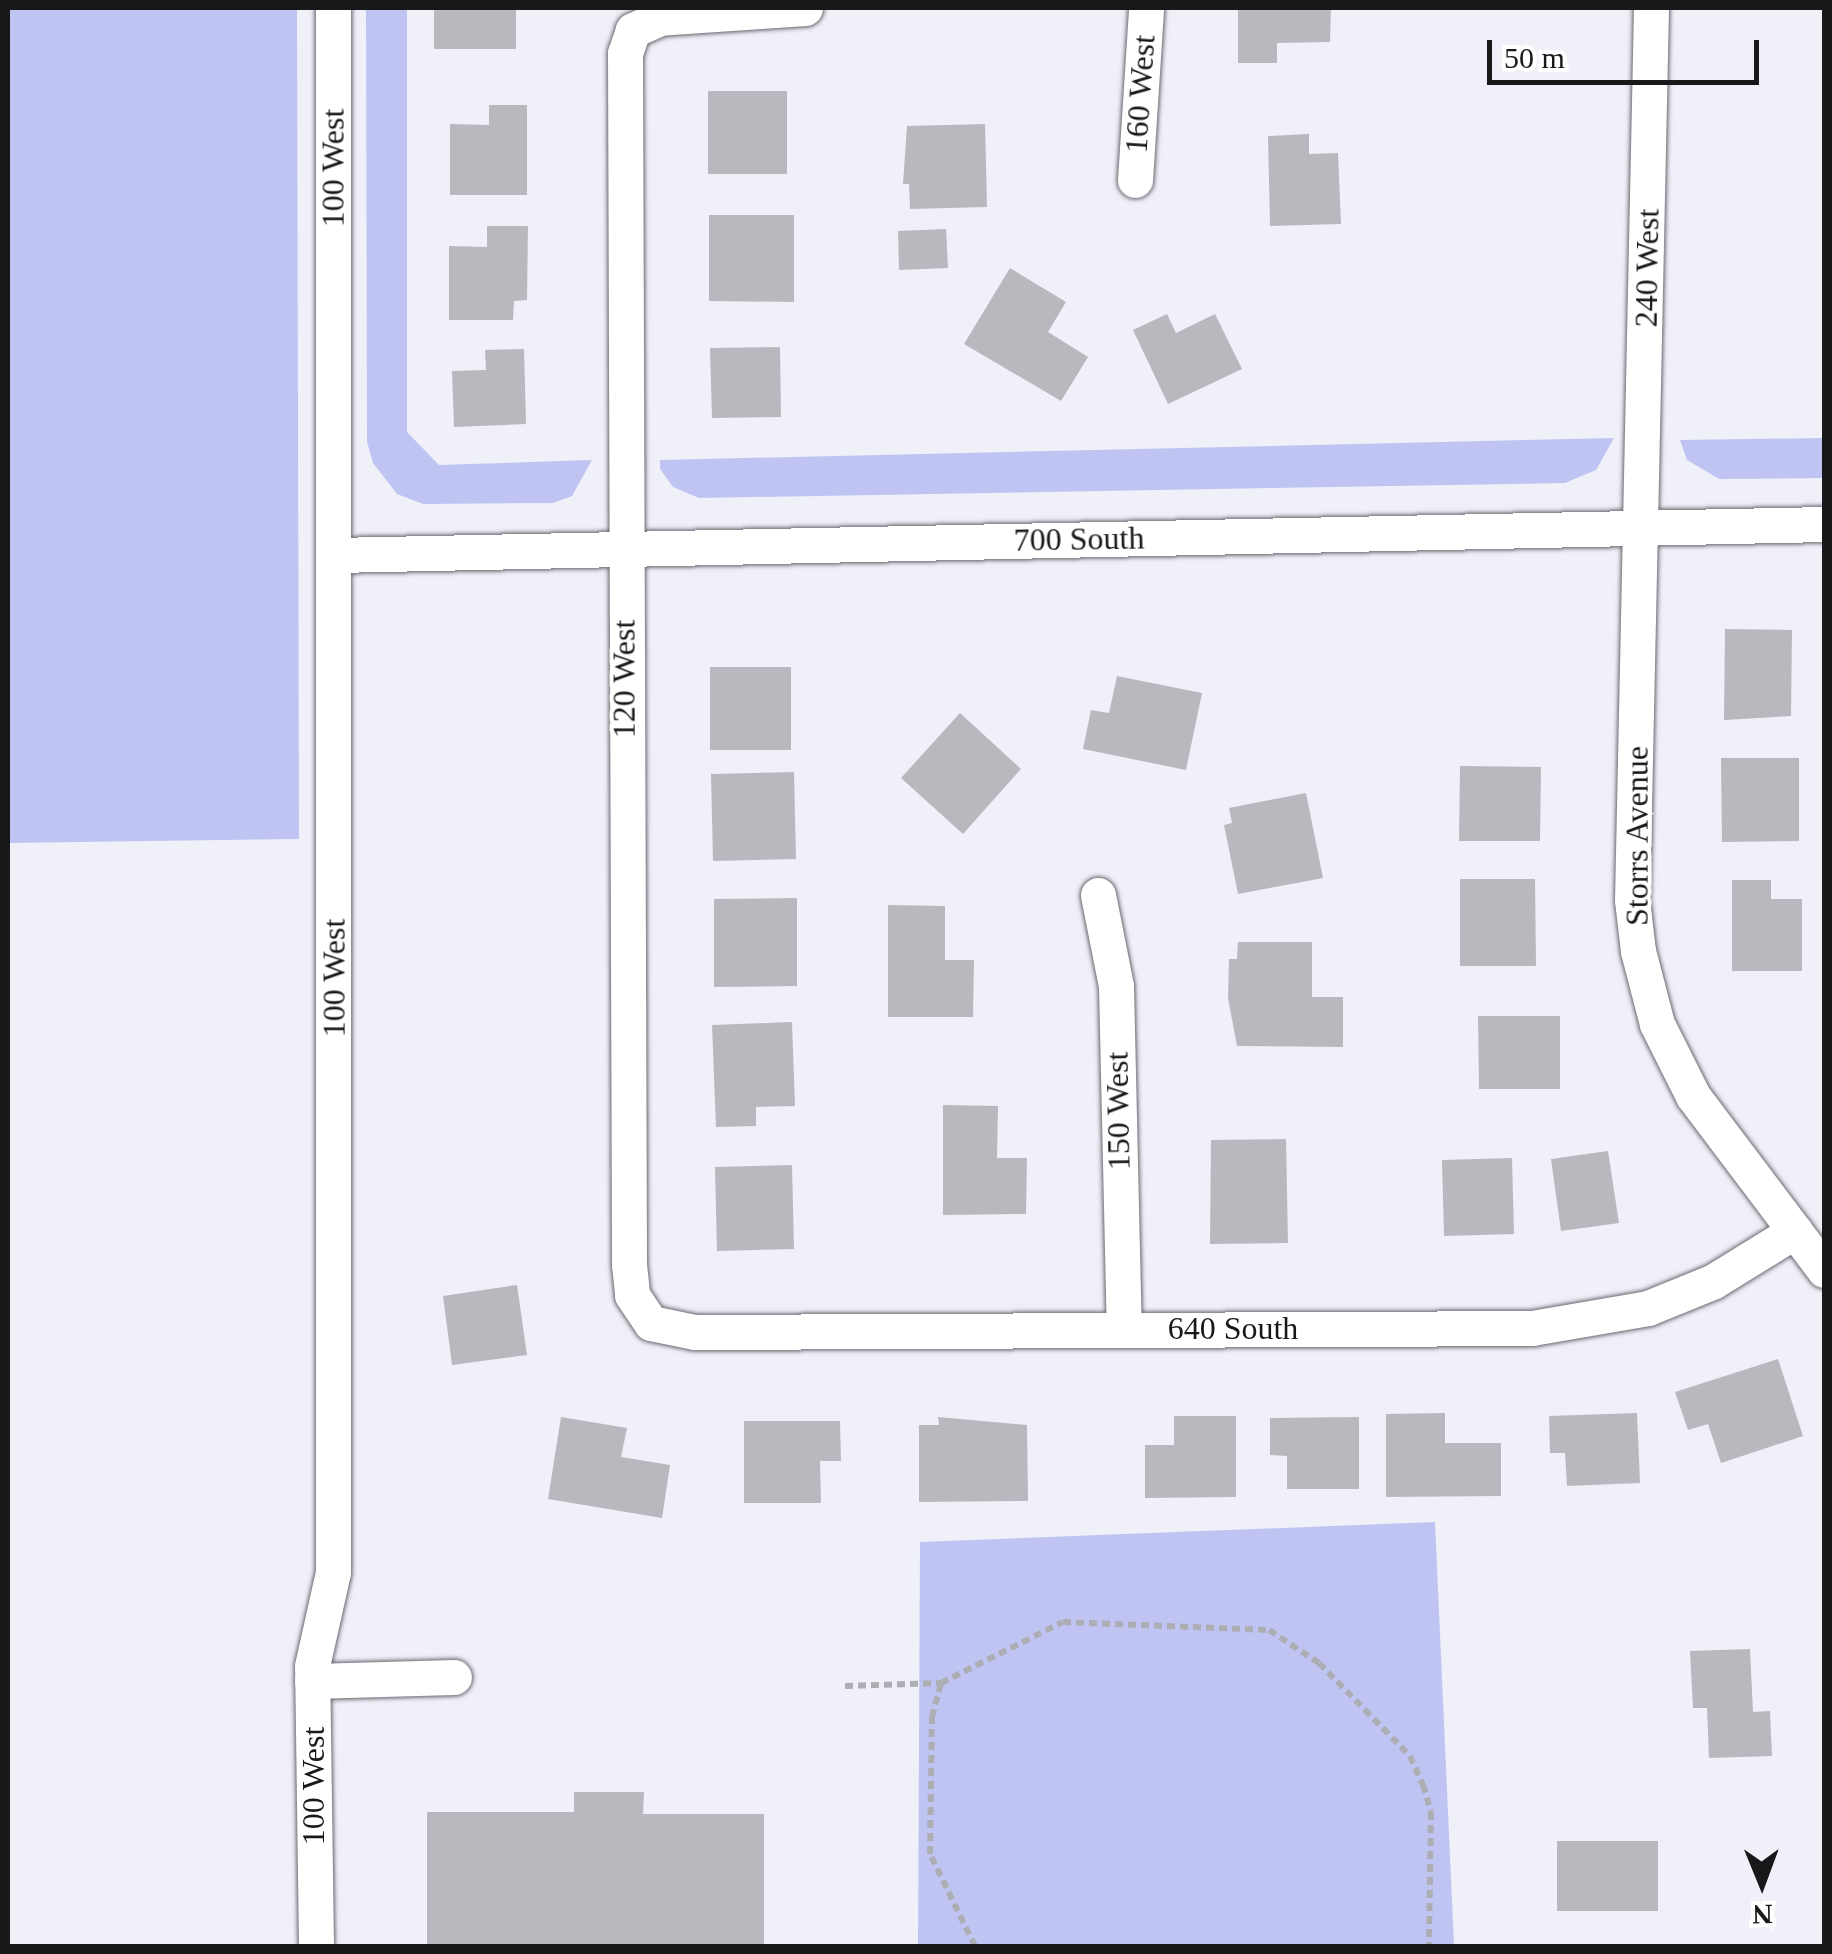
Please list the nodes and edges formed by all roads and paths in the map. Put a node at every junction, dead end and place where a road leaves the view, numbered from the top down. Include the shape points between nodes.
1 (333, 8) edge
2 (806, 8) edge
3 (1146, 8) edge
4 (1651, 8) edge
5 (1134, 180) dead end
6 (1824, 524) edge
7 (1642, 528) junction
8 (623, 549) junction
9 (334, 555) junction
10 (1098, 895) dead end
11 (1795, 1231) junction
12 (1824, 1270) edge
13 (651, 1323) joint
14 (1124, 1328) junction
15 (454, 1676) dead end
16 (312, 1681) junction
17 (941, 1683) junction
18 (845, 1686) dead end
19 (316, 1946) edge
20 (975, 1946) edge
21 (1429, 1946) edge

1 - 9 street, 100 West
2 - 8 street, 120 West via 693,12 633,30 622,79
3 - 5 street, 160 West
4 - 7 street, 240 West
6 - 7 street, 700 South
7 - 8 street, 700 South
7 - 11 street, Storrs Avenue via 1632,900 1638,951 1657,1024 1693,1096
8 - 9 street, 700 South
8 - 13 street, 120 West via 629,1264 632,1295
9 - 16 street, 100 West via 333,1572
10 - 14 street, 150 West via 1116,986
11 - 12 street, Storrs Avenue
11 - 14 street, 640 South via 1714,1281 1648,1308 1591,1321 1532,1328
13 - 14 street, 640 South via 695,1332
15 - 16 street
16 - 19 street, 100 West
17 - 18 path
17 - 20 path via 932,1718 930,1854
17 - 21 path via 1063,1622 1268,1630 1319,1663 1410,1756 1431,1812

